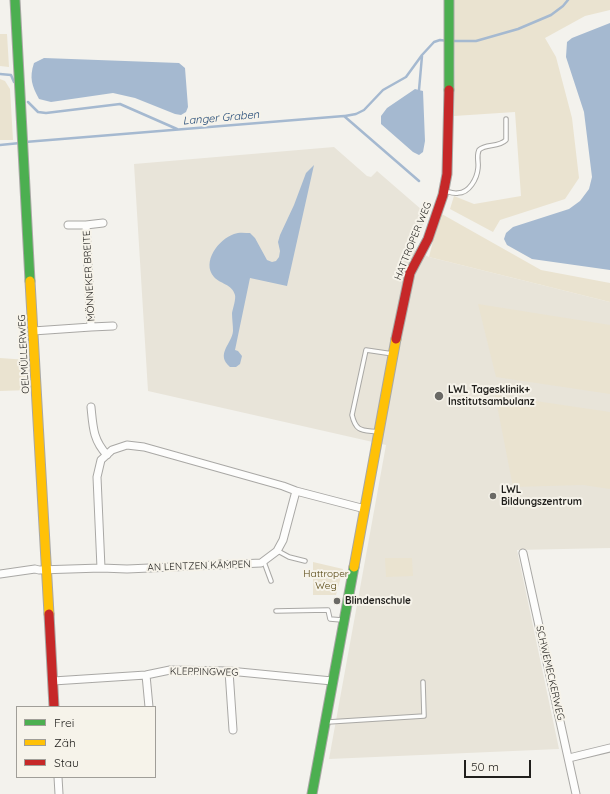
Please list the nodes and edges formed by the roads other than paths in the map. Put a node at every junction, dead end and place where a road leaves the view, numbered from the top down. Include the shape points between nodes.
1 (15, 0) edge
2 (449, 0) edge
3 (506, 119) dead end
4 (444, 191) junction
5 (103, 223) dead end
6 (68, 225) dead end
7 (86, 225) junction
8 (113, 326) dead end
9 (91, 327) junction
10 (33, 331) junction
11 (394, 354) junction
12 (91, 408) dead end
13 (379, 433) junction
14 (107, 455) junction
15 (296, 491) junction
16 (365, 509) junction
17 (277, 551) junction
18 (523, 553) dead end
19 (305, 561) dead end
20 (264, 562) junction
21 (101, 568) junction
22 (47, 570) junction
23 (0, 574) edge
24 (271, 581) dead end
25 (276, 611) dead end
26 (344, 620) junction
27 (229, 671) junction
28 (146, 675) junction
29 (53, 681) junction
30 (332, 681) junction
31 (423, 682) dead end
32 (54, 706) edge
33 (149, 706) edge
34 (324, 722) junction
35 (233, 730) dead end
36 (610, 748) edge
37 (569, 758) junction
38 (58, 778) edge
39 (59, 794) edge
40 (312, 794) edge
41 (576, 794) edge

1 - 10 main road, OELMÜLLERWEG
2 - 4 main road, HATTROPER WEG via 448,156
3 - 4 lane via 506,140 479,150 478,168 473,183 457,194
4 - 11 main road, HATTROPER WEG via 428,239 410,273
5 - 7 street, MÖNNEKER BREITE
6 - 7 street, MÖNNEKER BREITE
7 - 9 street, MÖNNEKER BREITE
8 - 9 street, MÖNNEKER BREITE
9 - 10 street, MÖNNEKER BREITE
10 - 22 main road, OELMÜLLERWEG
11 - 13 main road, HATTROPER WEG
11 - 13 lane via 366,350 352,415 354,424 360,430
12 - 14 street via 93,432 100,448
13 - 16 main road, HATTROPER WEG
14 - 15 street via 112,450 127,445 144,447
14 - 21 street via 101,460 97,477
15 - 16 street
15 - 17 street, AN LENTZEN KÄMPEN via 283,540
16 - 26 main road, HATTROPER WEG
17 - 19 lane
17 - 20 street, AN LENTZEN KÄMPEN
18 - 37 street, SCHWEMECKERWEG
20 - 21 street, AN LENTZEN KÄMPEN
20 - 24 lane
21 - 22 street, AN LENTZEN KÄMPEN
22 - 23 street, AN LENTZEN KÄMPEN via 21,570
22 - 29 main road, OELMÜLLERWEG
25 - 26 lane via 328,610 330,619
26 - 30 main road, HATTROPER WEG
27 - 28 street, KLEPPINGWEG via 170,670
27 - 30 street, KLEPPINGWEG
27 - 35 street
28 - 29 street, KLEPPINGWEG
28 - 33 street
29 - 32 main road, OELMÜLLERWEG
30 - 34 main road, HATTROPER WEG
31 - 34 lane via 424,716
34 - 40 main road, HATTROPER WEG
36 - 37 street
37 - 41 street, SCHWEMECKERWEG
38 - 39 street

